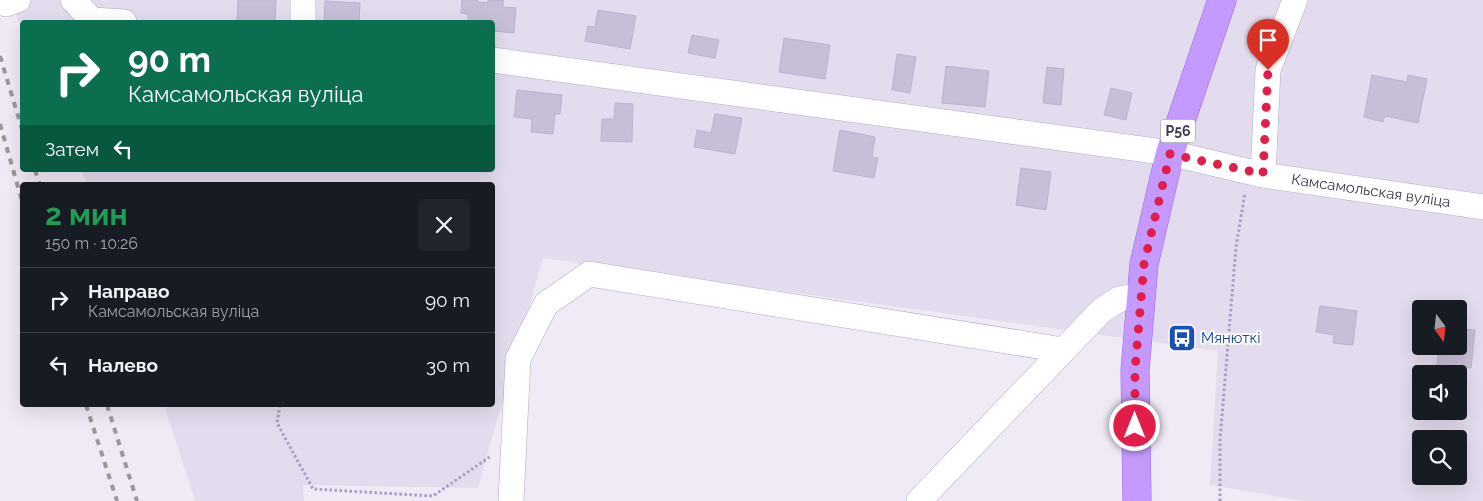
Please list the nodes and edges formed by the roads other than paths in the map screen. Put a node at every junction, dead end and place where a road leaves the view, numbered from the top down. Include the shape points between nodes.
1 (73, 0) edge
2 (303, 0) edge
3 (1222, 0) edge
4 (1295, 0) edge
5 (92, 20) edge
6 (303, 20) edge
7 (495, 60) edge
8 (1170, 154) junction
9 (1256, 173) junction
10 (1483, 207) edge
11 (1141, 295) junction
12 (1063, 350) junction
13 (511, 501) edge
14 (919, 501) edge
15 (1137, 501) edge

1 - 5 street
2 - 6 street
3 - 8 main road, Р56
4 - 9 street via 1268,70
7 - 8 street, Камсамольская вуліца
8 - 9 street, Камсамольская вуліца
8 - 11 main road, Р56 via 1144,264
9 - 10 street, Камсамольская вуліца
11 - 12 street via 1119,299 1101,311
11 - 15 main road, Р56 via 1135,370
12 - 13 street via 589,274 546,304 518,359
12 - 14 street

